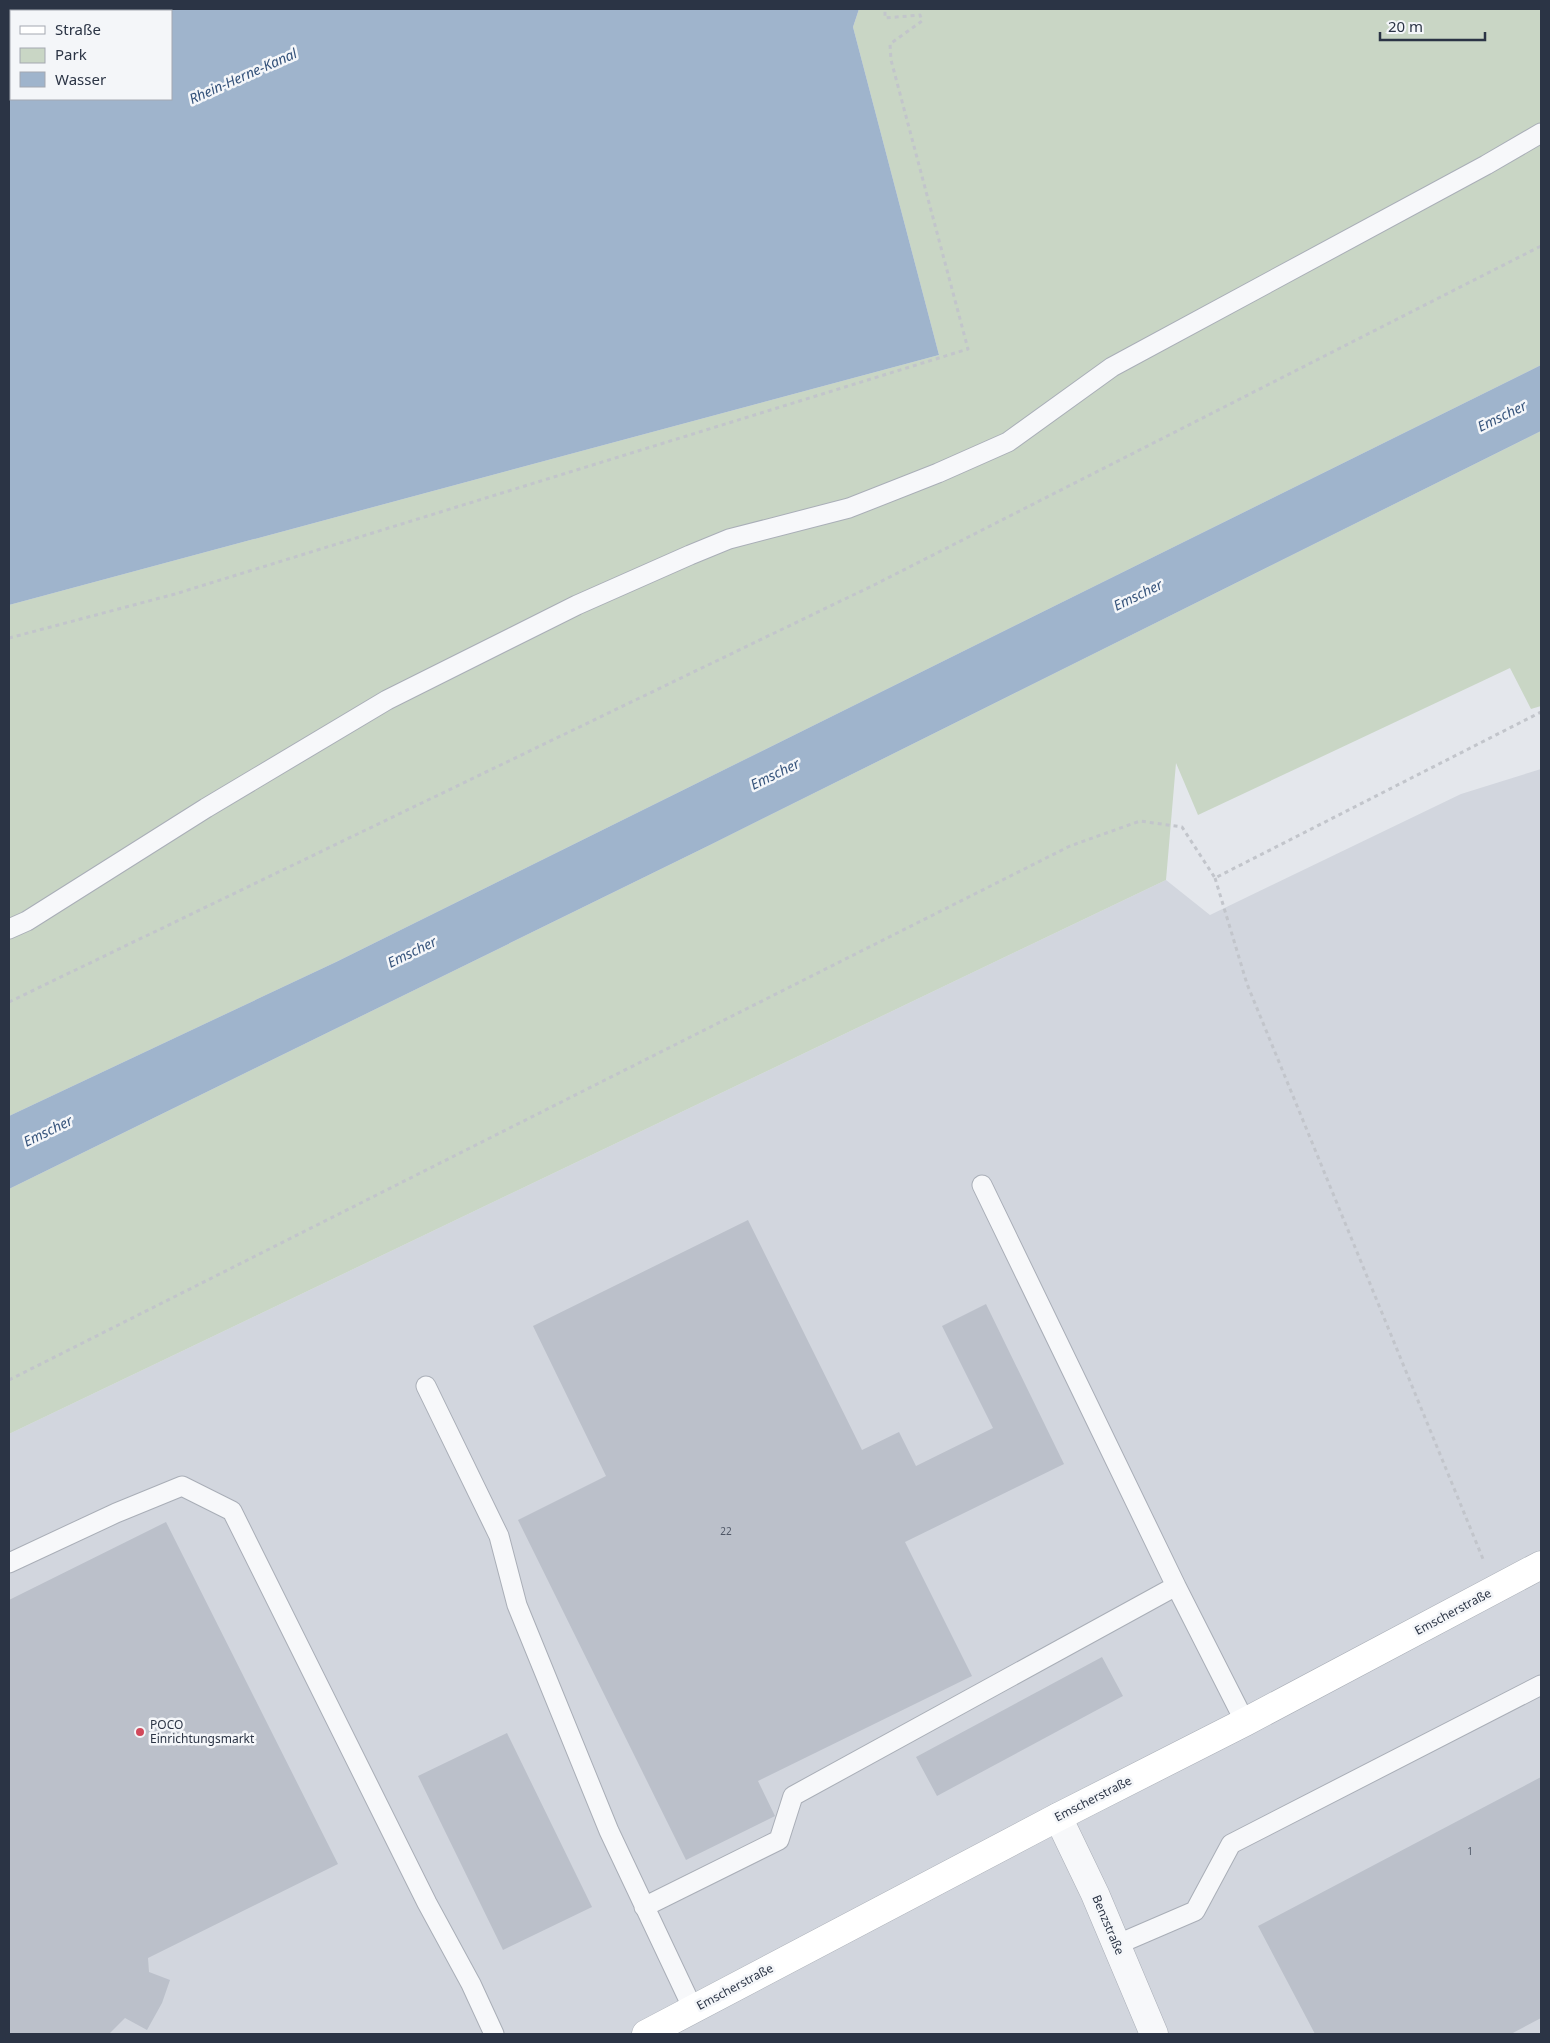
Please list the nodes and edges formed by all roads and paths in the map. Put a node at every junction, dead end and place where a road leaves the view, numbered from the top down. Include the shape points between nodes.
1 (885, 9) edge
2 (1541, 133) edge
3 (1541, 246) edge
4 (9, 638) edge
5 (1541, 712) edge
6 (1215, 878) junction
7 (9, 929) edge
8 (9, 1002) edge
9 (982, 1185) dead end
10 (9, 1380) edge
11 (426, 1386) dead end
12 (9, 1563) edge
13 (1541, 1566) edge
14 (1176, 1586) junction
15 (1496, 1589) junction
16 (1541, 1685) edge
17 (1245, 1722) junction
18 (1058, 1817) junction
19 (644, 1907) junction
20 (1116, 1945) junction
21 (693, 2009) junction
22 (494, 2034) edge
23 (646, 2034) edge
24 (1154, 2034) edge

1 - 4 path via 886,18 920,15 922,20 890,44 891,60 968,349 175,594
2 - 7 lane via 1112,367 1008,442 849,508 729,539 690,555 577,605 387,700 206,808 28,921
3 - 8 path via 876,584
5 - 6 path
6 - 10 path via 1182,827 1140,821 1070,846
6 - 15 path via 1247,984
9 - 14 lane
11 - 19 lane via 499,1536 517,1605 609,1831
12 - 22 lane via 116,1512 182,1486 232,1511
13 - 15 street, Emscherstraße
14 - 17 lane
14 - 19 lane via 793,1796 779,1840
15 - 17 street, Emscherstraße
16 - 20 lane via 1231,1844 1195,1911
17 - 18 street, Emscherstraße
18 - 20 street, Benzstraße
18 - 21 street, Emscherstraße
19 - 21 lane
20 - 24 street, Benzstraße
21 - 23 street, Emscherstraße

